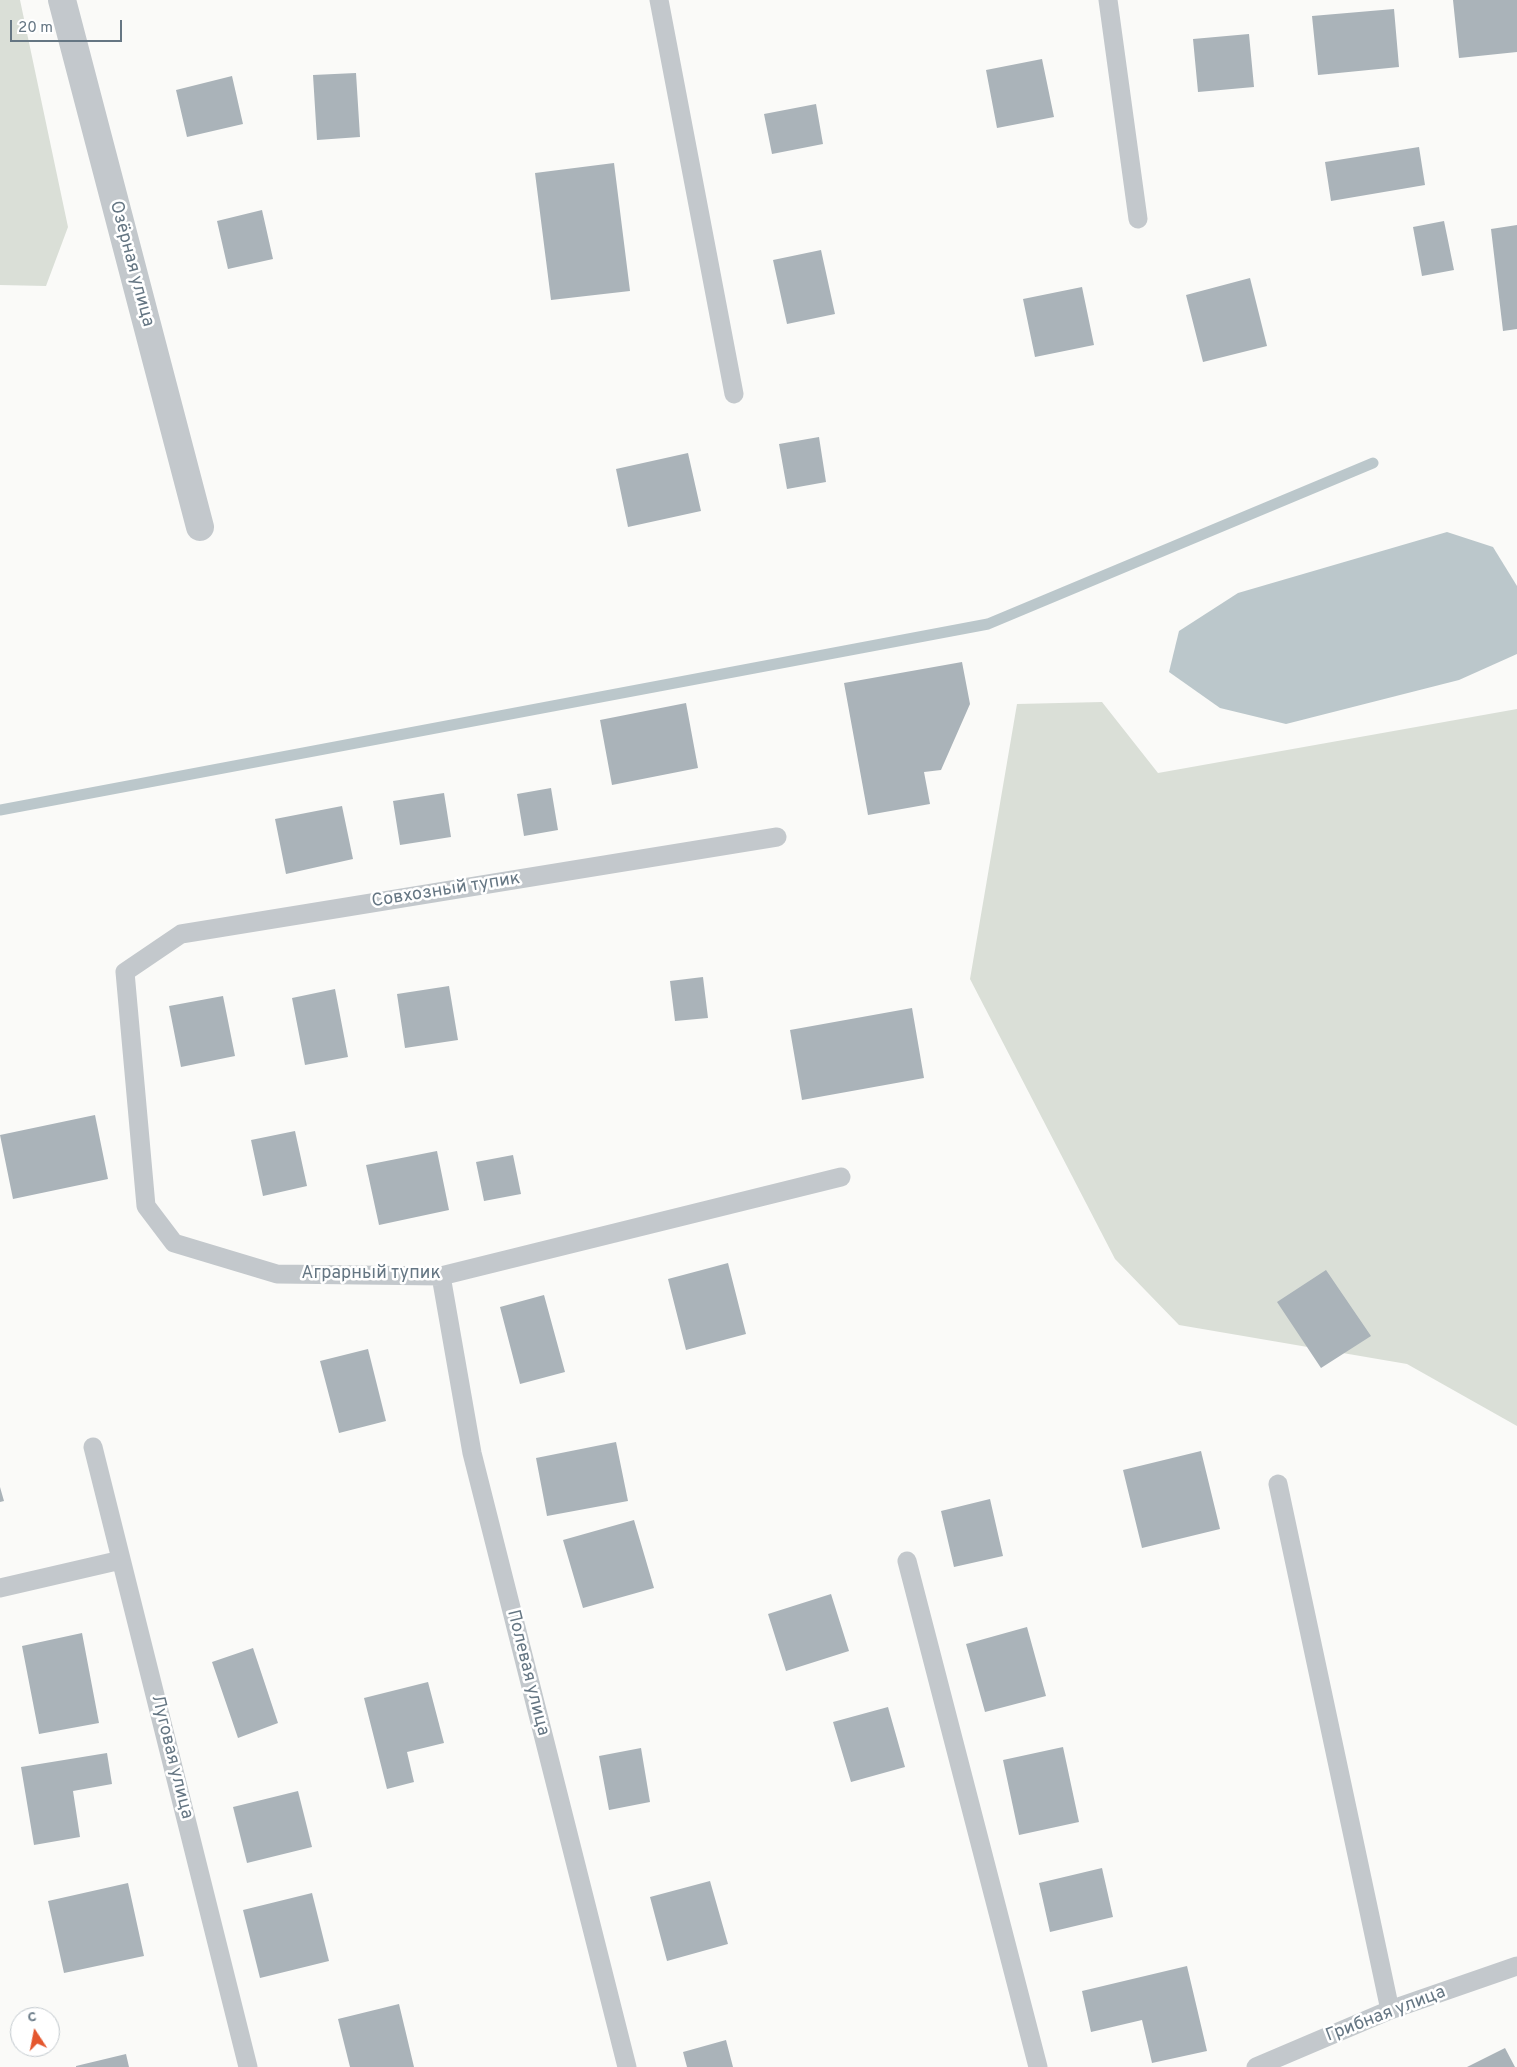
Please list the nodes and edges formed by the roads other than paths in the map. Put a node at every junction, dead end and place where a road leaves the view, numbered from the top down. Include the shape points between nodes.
1 (62, 0) edge
2 (659, 0) edge
3 (1108, 0) edge
4 (1138, 219) dead end
5 (734, 394) dead end
6 (200, 527) dead end
7 (777, 837) dead end
8 (125, 972) joint
9 (841, 1176) dead end
10 (441, 1276) junction
11 (92, 1447) dead end
12 (1278, 1484) dead end
13 (121, 1560) junction
14 (907, 1561) dead end
15 (0, 1588) edge
16 (1517, 1966) edge
17 (1390, 2010) junction
18 (248, 2067) edge
19 (627, 2067) edge
20 (1038, 2067) edge
21 (1256, 2067) edge

1 - 6 street, Озёрная улица
2 - 5 lane
3 - 4 lane
7 - 8 lane, Совхозный тупик via 181,934
8 - 10 lane, Аграрный тупик via 146,1206 174,1243 277,1274
9 - 10 lane, Аграрный тупик
10 - 19 lane, Полевая улица via 472,1453
11 - 13 lane, Луговая улица
12 - 17 lane
13 - 15 lane
13 - 18 lane, Луговая улица
14 - 20 lane
16 - 17 lane, Грибная улица
17 - 21 lane, Грибная улица

